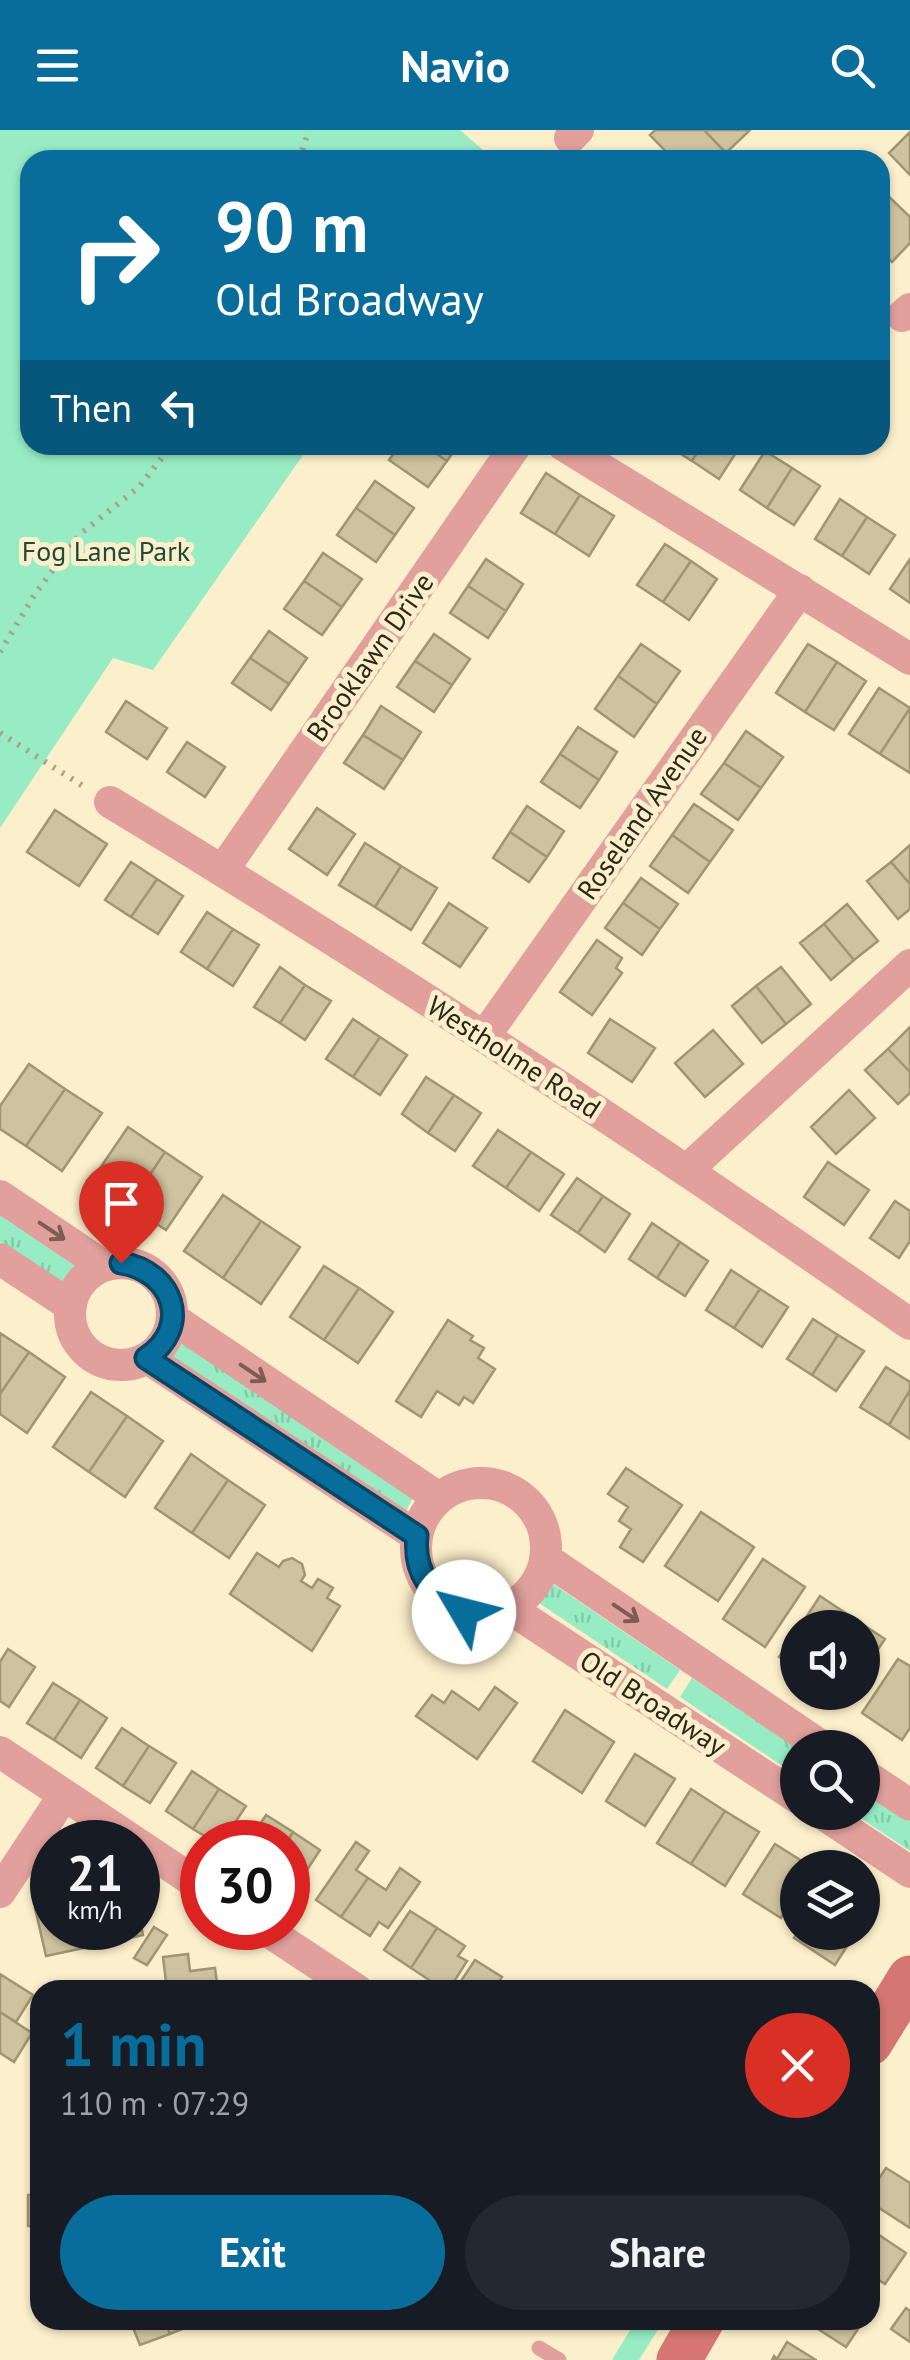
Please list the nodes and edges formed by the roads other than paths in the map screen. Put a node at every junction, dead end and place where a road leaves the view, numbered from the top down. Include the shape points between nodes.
1 (509, 455) edge
2 (579, 455) edge
3 (800, 590) junction
4 (910, 659) edge
5 (110, 802) road end
6 (223, 870) junction
7 (910, 965) edge
8 (484, 1036) junction
9 (688, 1168) junction
10 (0, 1196) edge
11 (0, 1259) edge
12 (104, 1266) junction
13 (71, 1306) junction
14 (172, 1318) junction
15 (910, 1324) edge
16 (146, 1358) junction
17 (439, 1498) junction
18 (417, 1536) junction
19 (546, 1558) junction
20 (509, 1608) junction
21 (798, 1730) edge
22 (0, 1752) edge
23 (880, 1785) edge
24 (780, 1786) edge
25 (64, 1795) junction
26 (910, 1805) edge
27 (102, 1820) edge
28 (847, 1830) edge
29 (910, 1872) edge
30 (0, 1892) edge
31 (291, 1950) edge
32 (910, 1978) edge
33 (330, 1980) edge
34 (880, 2026) edge
35 (696, 2330) edge
36 (538, 2348) dead end
37 (559, 2360) edge
38 (678, 2360) edge

1 - 6 street, Brooklawn Drive
2 - 3 street
3 - 4 street
3 - 8 street, Roseland Avenue
5 - 6 street, Westholme Road
6 - 8 street, Westholme Road
7 - 9 street
8 - 9 street, Westholme Road
9 - 15 street, Westholme Road
10 -> 12 street
11 - 13 street
12 - 13 street via 82,1281
12 - 14 street via 121,1263 152,1274 164,1286
13 - 16 street via 75,1336 94,1358 123,1365
14 - 16 street via 162,1345
14 -> 17 street
16 - 18 street
17 - 18 street
17 - 19 street via 480,1483 520,1496 536,1512
18 - 20 street via 418,1566 444,1602 464,1612
19 - 20 street via 535,1586
19 -> 21 street
20 - 24 street, Old Broadway
22 - 25 street
23 - 26 street
25 - 27 street
25 - 30 street
28 - 29 street
31 - 33 street
32 - 34 main road
35 - 38 main road
36 - 37 lane

